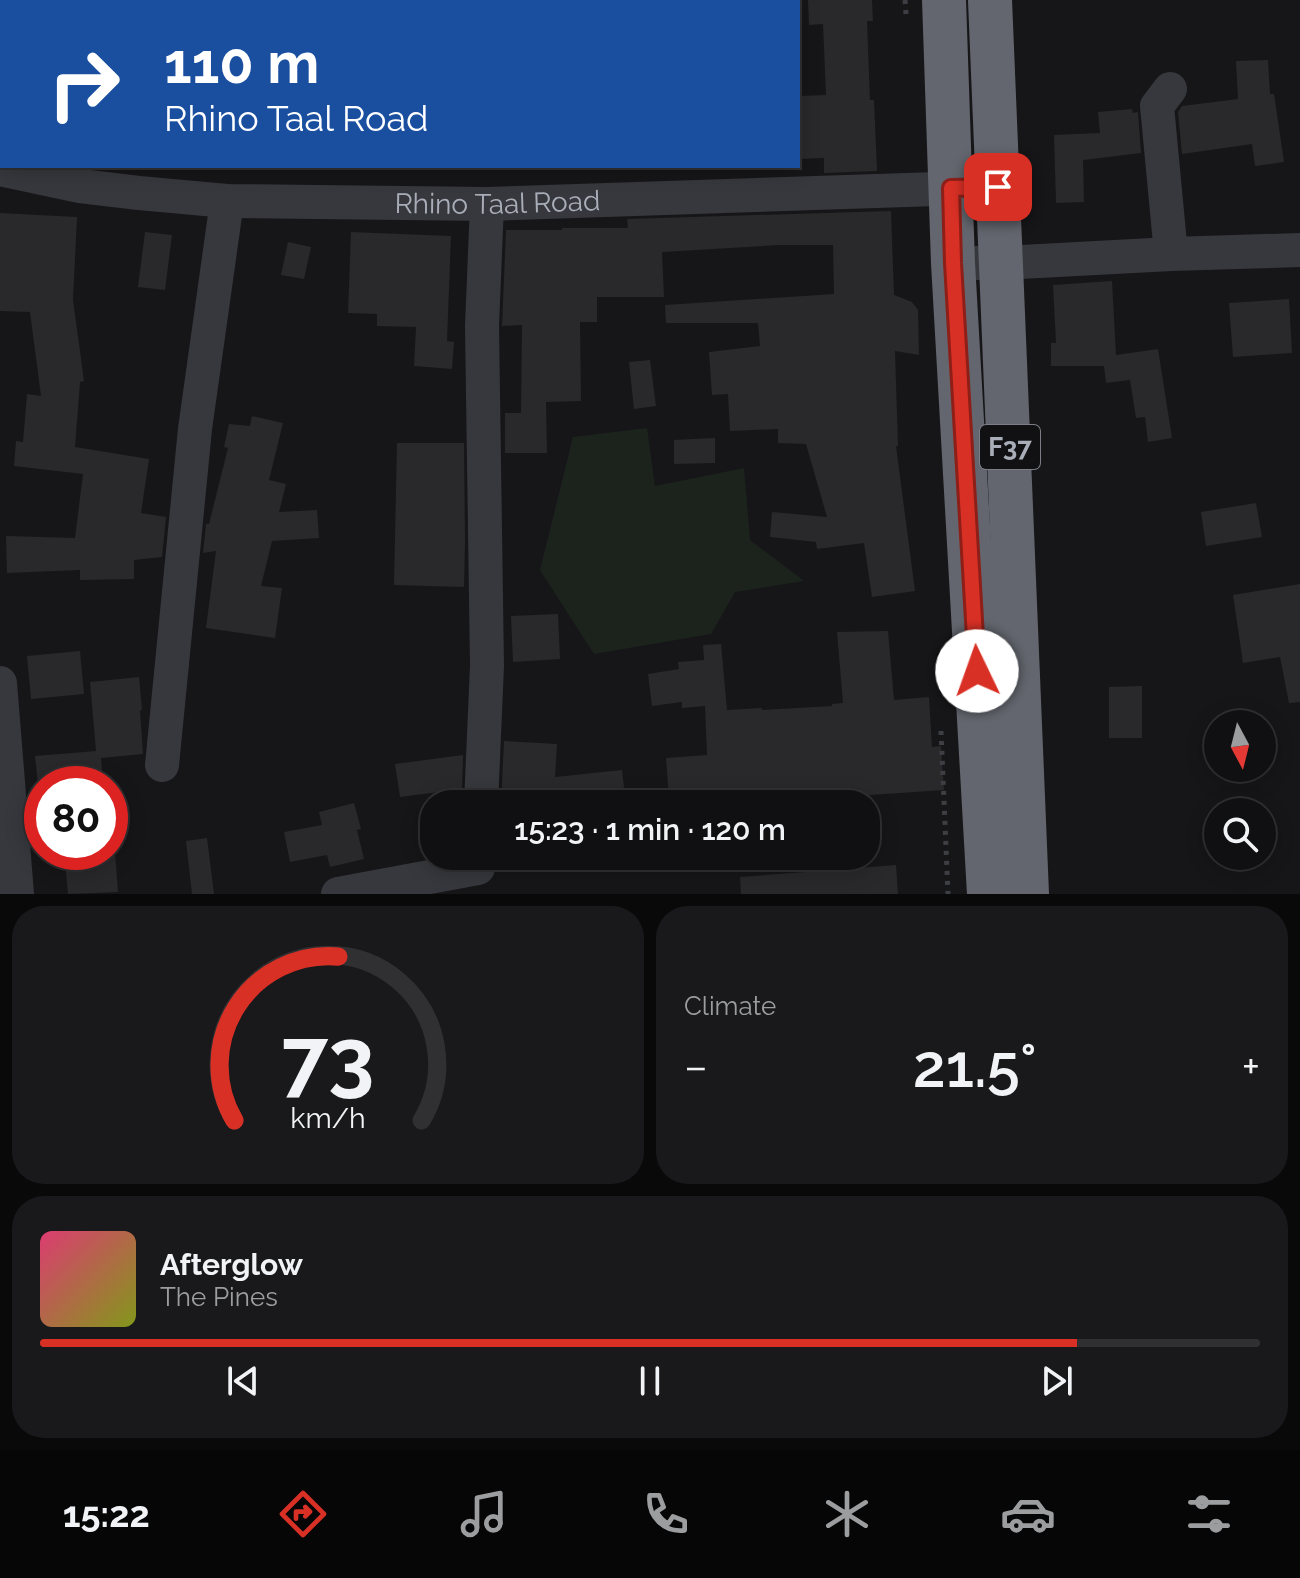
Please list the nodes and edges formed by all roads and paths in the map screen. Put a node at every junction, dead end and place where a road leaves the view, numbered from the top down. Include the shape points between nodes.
1 (944, 0) edge
2 (990, 0) edge
3 (1170, 89) dead end
4 (13, 169) edge
5 (998, 187) junction
6 (951, 188) junction
7 (227, 201) junction
8 (487, 204) junction
9 (1300, 250) edge
10 (1171, 254) junction
11 (953, 263) junction
12 (1003, 263) junction
13 (0, 683) edge
14 (162, 765) dead end
15 (482, 790) edge
16 (478, 873) edge
17 (17, 894) edge
18 (338, 894) edge
19 (989, 894) edge
20 (1027, 894) edge

1 - 6 highway, F37
2 - 5 highway, F37
3 - 10 street via 1157,106
4 - 7 street, Rhino Taal Road via 80,186
5 - 6 street, Rhino Taal Road
5 - 12 highway, F37
6 - 8 street, Rhino Taal Road
6 - 11 highway, F37
7 - 8 street, Rhino Taal Road
7 - 14 street via 195,429
8 - 15 street via 482,326 487,666
9 - 10 street
10 - 12 street
11 - 12 street
11 - 19 highway, F37
12 - 20 highway, F37
13 - 17 street
16 - 18 street

